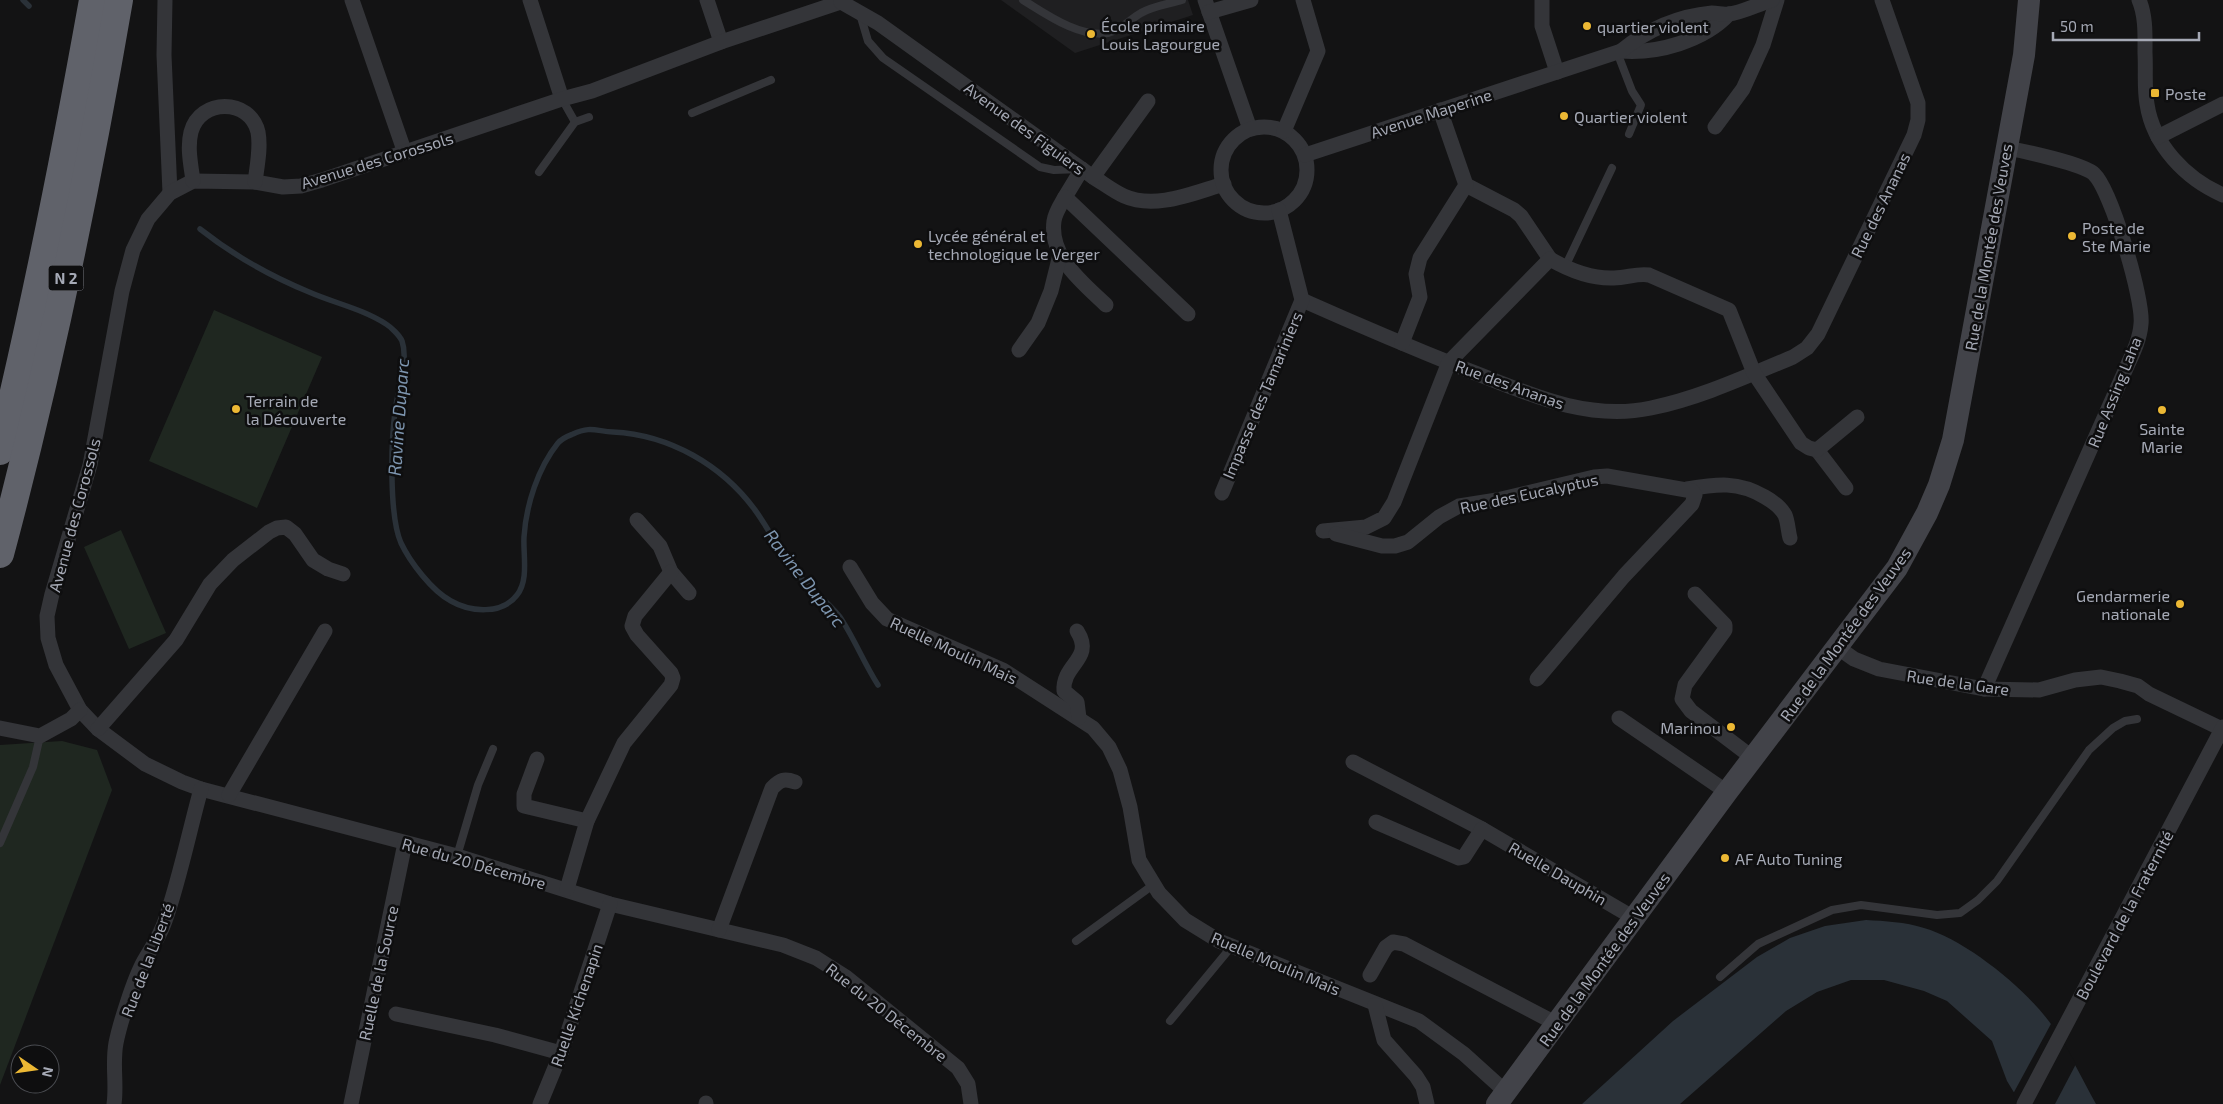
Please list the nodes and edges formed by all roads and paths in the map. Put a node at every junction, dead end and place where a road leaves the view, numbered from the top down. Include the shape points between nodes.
1 (75, 0) edge
2 (93, 0) edge
3 (119, 0) edge
4 (165, 0) edge
5 (352, 0) edge
6 (530, 0) edge
7 (707, 0) edge
8 (1022, 0) edge
9 (1182, 0) edge
10 (1251, 0) edge
11 (1303, 0) edge
12 (1542, 0) edge
13 (1772, 0) edge
14 (1777, 0) edge
15 (1882, 0) edge
16 (2029, 0) edge
17 (2043, 0) edge
18 (2139, 0) edge
19 (842, 1) edge
20 (1207, 6) edge
21 (860, 12) junction
22 (1728, 14) junction
23 (722, 42) junction
24 (1619, 52) junction
25 (2024, 55) junction
26 (1557, 72) junction
27 (771, 80) dead end
28 (562, 99) junction
29 (1148, 101) dead end
30 (2223, 104) edge
31 (1440, 110) junction
32 (692, 113) dead end
33 (589, 117) dead end
34 (574, 122) junction
35 (1715, 127) dead end
36 (1250, 129) junction
37 (1284, 131) junction
38 (1629, 134) dead end
39 (2158, 136) junction
40 (2006, 148) junction
41 (405, 153) junction
42 (1305, 155) junction
43 (1612, 168) dead end
44 (540, 172) dead end
45 (1088, 173) junction
46 (193, 181) junction
47 (255, 182) junction
48 (1224, 184) junction
49 (1466, 185) junction
50 (170, 194) junction
51 (2223, 194) edge
52 (1066, 197) junction
53 (1279, 210) junction
54 (1060, 255) junction
55 (1550, 259) junction
56 (1565, 267) junction
57 (1302, 300) junction
58 (1106, 305) dead end
59 (1188, 314) dead end
60 (1402, 343) junction
61 (1019, 350) dead end
62 (1448, 362) junction
63 (1754, 373) junction
64 (0, 403) edge
65 (1857, 417) dead end
66 (1817, 450) junction
67 (0, 451) edge
68 (1846, 488) dead end
69 (1687, 489) junction
70 (1222, 493) dead end
71 (637, 520) dead end
72 (1790, 538) dead end
73 (0, 554) edge
74 (850, 567) dead end
75 (671, 572) junction
76 (343, 574) dead end
77 (689, 593) dead end
78 (1695, 594) dead end
79 (325, 631) dead end
80 (1077, 631) dead end
81 (1837, 647) junction
82 (1536, 679) dead end
83 (1984, 689) junction
84 (80, 710) junction
85 (1079, 718) junction
86 (1619, 718) dead end
87 (2137, 719) dead end
88 (2222, 728) edge
89 (3, 729) edge
90 (98, 729) junction
91 (40, 736) junction
92 (493, 749) dead end
93 (1753, 758) junction
94 (537, 759) dead end
95 (1353, 762) dead end
96 (795, 782) dead end
97 (201, 788) junction
98 (1727, 792) junction
99 (229, 795) junction
100 (587, 821) junction
101 (1376, 822) dead end
102 (1482, 829) junction
103 (0, 843) edge
104 (405, 843) junction
105 (457, 856) junction
106 (1153, 885) junction
107 (567, 889) junction
108 (610, 904) junction
109 (1634, 918) junction
110 (719, 930) junction
111 (1076, 941) dead end
112 (1232, 946) junction
113 (1370, 975) dead end
114 (1720, 977) dead end
115 (1375, 1005) junction
116 (396, 1014) dead end
117 (1170, 1021) dead end
118 (1557, 1024) junction
119 (561, 1053) junction
120 (1502, 1098) edge
121 (114, 1104) edge
122 (351, 1104) edge
123 (540, 1104) edge
124 (971, 1104) edge
125 (1427, 1104) edge
126 (2024, 1104) edge

1 - 64 highway
2 - 67 highway, N 2 via 25,349
3 - 73 highway, N 2 via 76,236
4 - 50 street
5 - 41 street
6 - 28 street
7 - 23 street
8 - 9 lane via 1063,24 1090,32 1108,33 1123,27 1141,12
10 - 20 street
11 - 37 street via 1318,51
12 - 26 street via 1542,26
13 - 22 street, Avenue Maperine
14 - 35 street via 1763,45 1744,89
15 - 63 street, Rue des Ananas via 1918,103 1914,135 1818,334 1807,348
16 - 25 main road
17 - 25 main road
18 - 39 street via 2145,33 2146,103
19 - 21 street, Avenue des Figuiers
19 - 23 street, Avenue des Corossols
20 - 36 street
21 - 45 street, Avenue des Figuiers
21 - 45 lane via 868,41 883,58 1040,167
22 - 24 street, Avenue Maperine via 1696,15 1666,25 1647,32
22 - 24 street, Avenue Maperine via 1718,26 1702,35 1650,52
23 - 28 street, Avenue des Corossols via 592,91
24 - 26 street, Avenue Maperine
24 - 38 lane via 1632,91 1641,105
25 - 40 main road, Rue de la Montée des Veuves
26 - 31 street, Avenue Maperine
27 - 32 lane
28 - 34 lane
28 - 41 street, Avenue des Corossols
29 - 45 street
30 - 39 street
31 - 42 street, Avenue Maperine
31 - 49 street
33 - 34 lane
34 - 44 lane
36 - 37 street via 1267,127
36 - 48 street via 1238,135 1223,157
37 - 42 street
39 - 51 street via 2189,176
40 - 81 main road, Rue de la Montée des Veuves via 1953,440 1939,485 1898,568
40 - 83 street, Rue Assing Laha via 2092,172 2100,182 2108,197 2136,285 2141,324 2136,347
41 - 47 street, Avenue des Corossols via 301,186
42 - 53 street via 1306,182 1291,204
43 - 56 lane
45 - 48 street, Avenue des Figuiers via 1125,196 1152,201
45 - 52 street
46 - 47 street, Avenue des Corossols
46 - 47 street via 189,146 191,130 200,116 213,107 236,106 250,116 258,132
46 - 50 street, Avenue des Corossols
48 - 53 street via 1240,206 1266,213
49 - 55 street via 1521,216
49 - 60 street via 1420,258 1416,274 1420,297
50 - 84 street, Avenue des Corossols via 148,219 133,250 122,291 90,465 47,616 48,638 56,665
52 - 54 street via 1054,220
52 - 59 street
53 - 57 street, Impasse des Tamariniers
54 - 58 street via 1070,270
54 - 61 street via 1051,291 1038,323
55 - 56 street
55 - 62 street
56 - 63 street via 1605,278 1638,273 1649,275 1723,305 1734,319
57 - 60 street, Rue des Ananas
57 - 70 street, Impasse des Tamariniers
60 - 62 street, Rue des Ananas
62 - 63 street, Rue des Ananas via 1551,403 1602,411 1650,408
62 - 69 street, Rue des Eucalyptus via 1394,502 1384,518 1366,527 1323,531 1382,546 1395,546 1408,542 1458,506 1497,500 1582,478 1607,476
63 - 66 street via 1801,443
65 - 66 street
66 - 68 street
69 - 72 street, Rue des Eucalyptus via 1716,484 1752,489 1785,515
69 - 82 street via 1695,495 1692,504 1624,576
71 - 75 street via 660,546
74 - 85 street, Ruelle Moulin Mais via 872,603 887,619 1003,670
75 - 77 street
75 - 100 street via 635,616 632,626 671,673 671,685 624,743
76 - 90 street via 313,560 295,534 286,527 269,532 233,560 210,584 176,640
78 - 93 street via 1725,625 1725,630 1685,685 1682,699 1692,711
79 - 99 street
80 - 85 street via 1083,639 1083,653 1063,683 1064,691 1077,702
81 - 83 street, Rue de la Gare via 1854,659 1880,669
81 - 93 main road, Rue de la Montée des Veuves
83 - 88 street, Rue de la Gare via 2039,690 2100,677 2138,686
84 - 90 street, Rue du 20 Décembre
84 - 91 street via 71,720
85 - 106 street, Ruelle Moulin Mais via 1102,736 1116,758 1130,807 1139,860
86 - 98 street
87 - 114 lane via 2113,728 2089,750 1997,880 1960,913 1937,915 1861,905 1832,910 1758,944
88 - 126 street, Boulevard de la Fraternité
89 - 91 street
90 - 97 street, Rue du 20 Décembre via 145,764
91 - 103 lane via 33,767
92 - 105 lane via 478,785
93 - 98 main road, Rue de la Montée des Veuves
94 - 100 street via 524,794 524,806
95 - 102 street, Ruelle Dauphin
96 - 110 street via 780,780 772,788
97 - 99 street, Rue du 20 Décembre
97 - 121 street, Rue de la Liberté via 166,919 158,941 135,981 116,1043
98 - 109 main road, Rue de la Montée des Veuves
99 - 104 street, Rue du 20 Décembre
100 - 107 street
101 - 102 street via 1460,858 1464,857
102 - 109 street, Ruelle Dauphin
104 - 105 street, Rue du 20 Décembre
104 - 122 street, Ruelle de la Source
105 - 107 street, Rue du 20 Décembre
106 - 111 lane
106 - 112 street, Ruelle Moulin Mais via 1185,920
107 - 108 street, Rue du 20 Décembre
108 - 110 street, Rue du 20 Décembre
108 - 119 street, Ruelle Kichenapin
109 - 118 main road, Rue de la Montée des Veuves
110 - 124 street, Rue du 20 Décembre via 783,945 816,958 846,977 958,1068 968,1084
112 - 115 street, Ruelle Moulin Mais
112 - 117 lane
113 - 118 street via 1386,947 1393,942 1404,944
115 - 120 street, Ruelle Moulin Mais via 1419,1021 1464,1054
115 - 125 street via 1384,1040 1416,1076
116 - 119 street
118 - 120 main road, Rue de la Montée des Veuves
119 - 123 street, Ruelle Kichenapin

